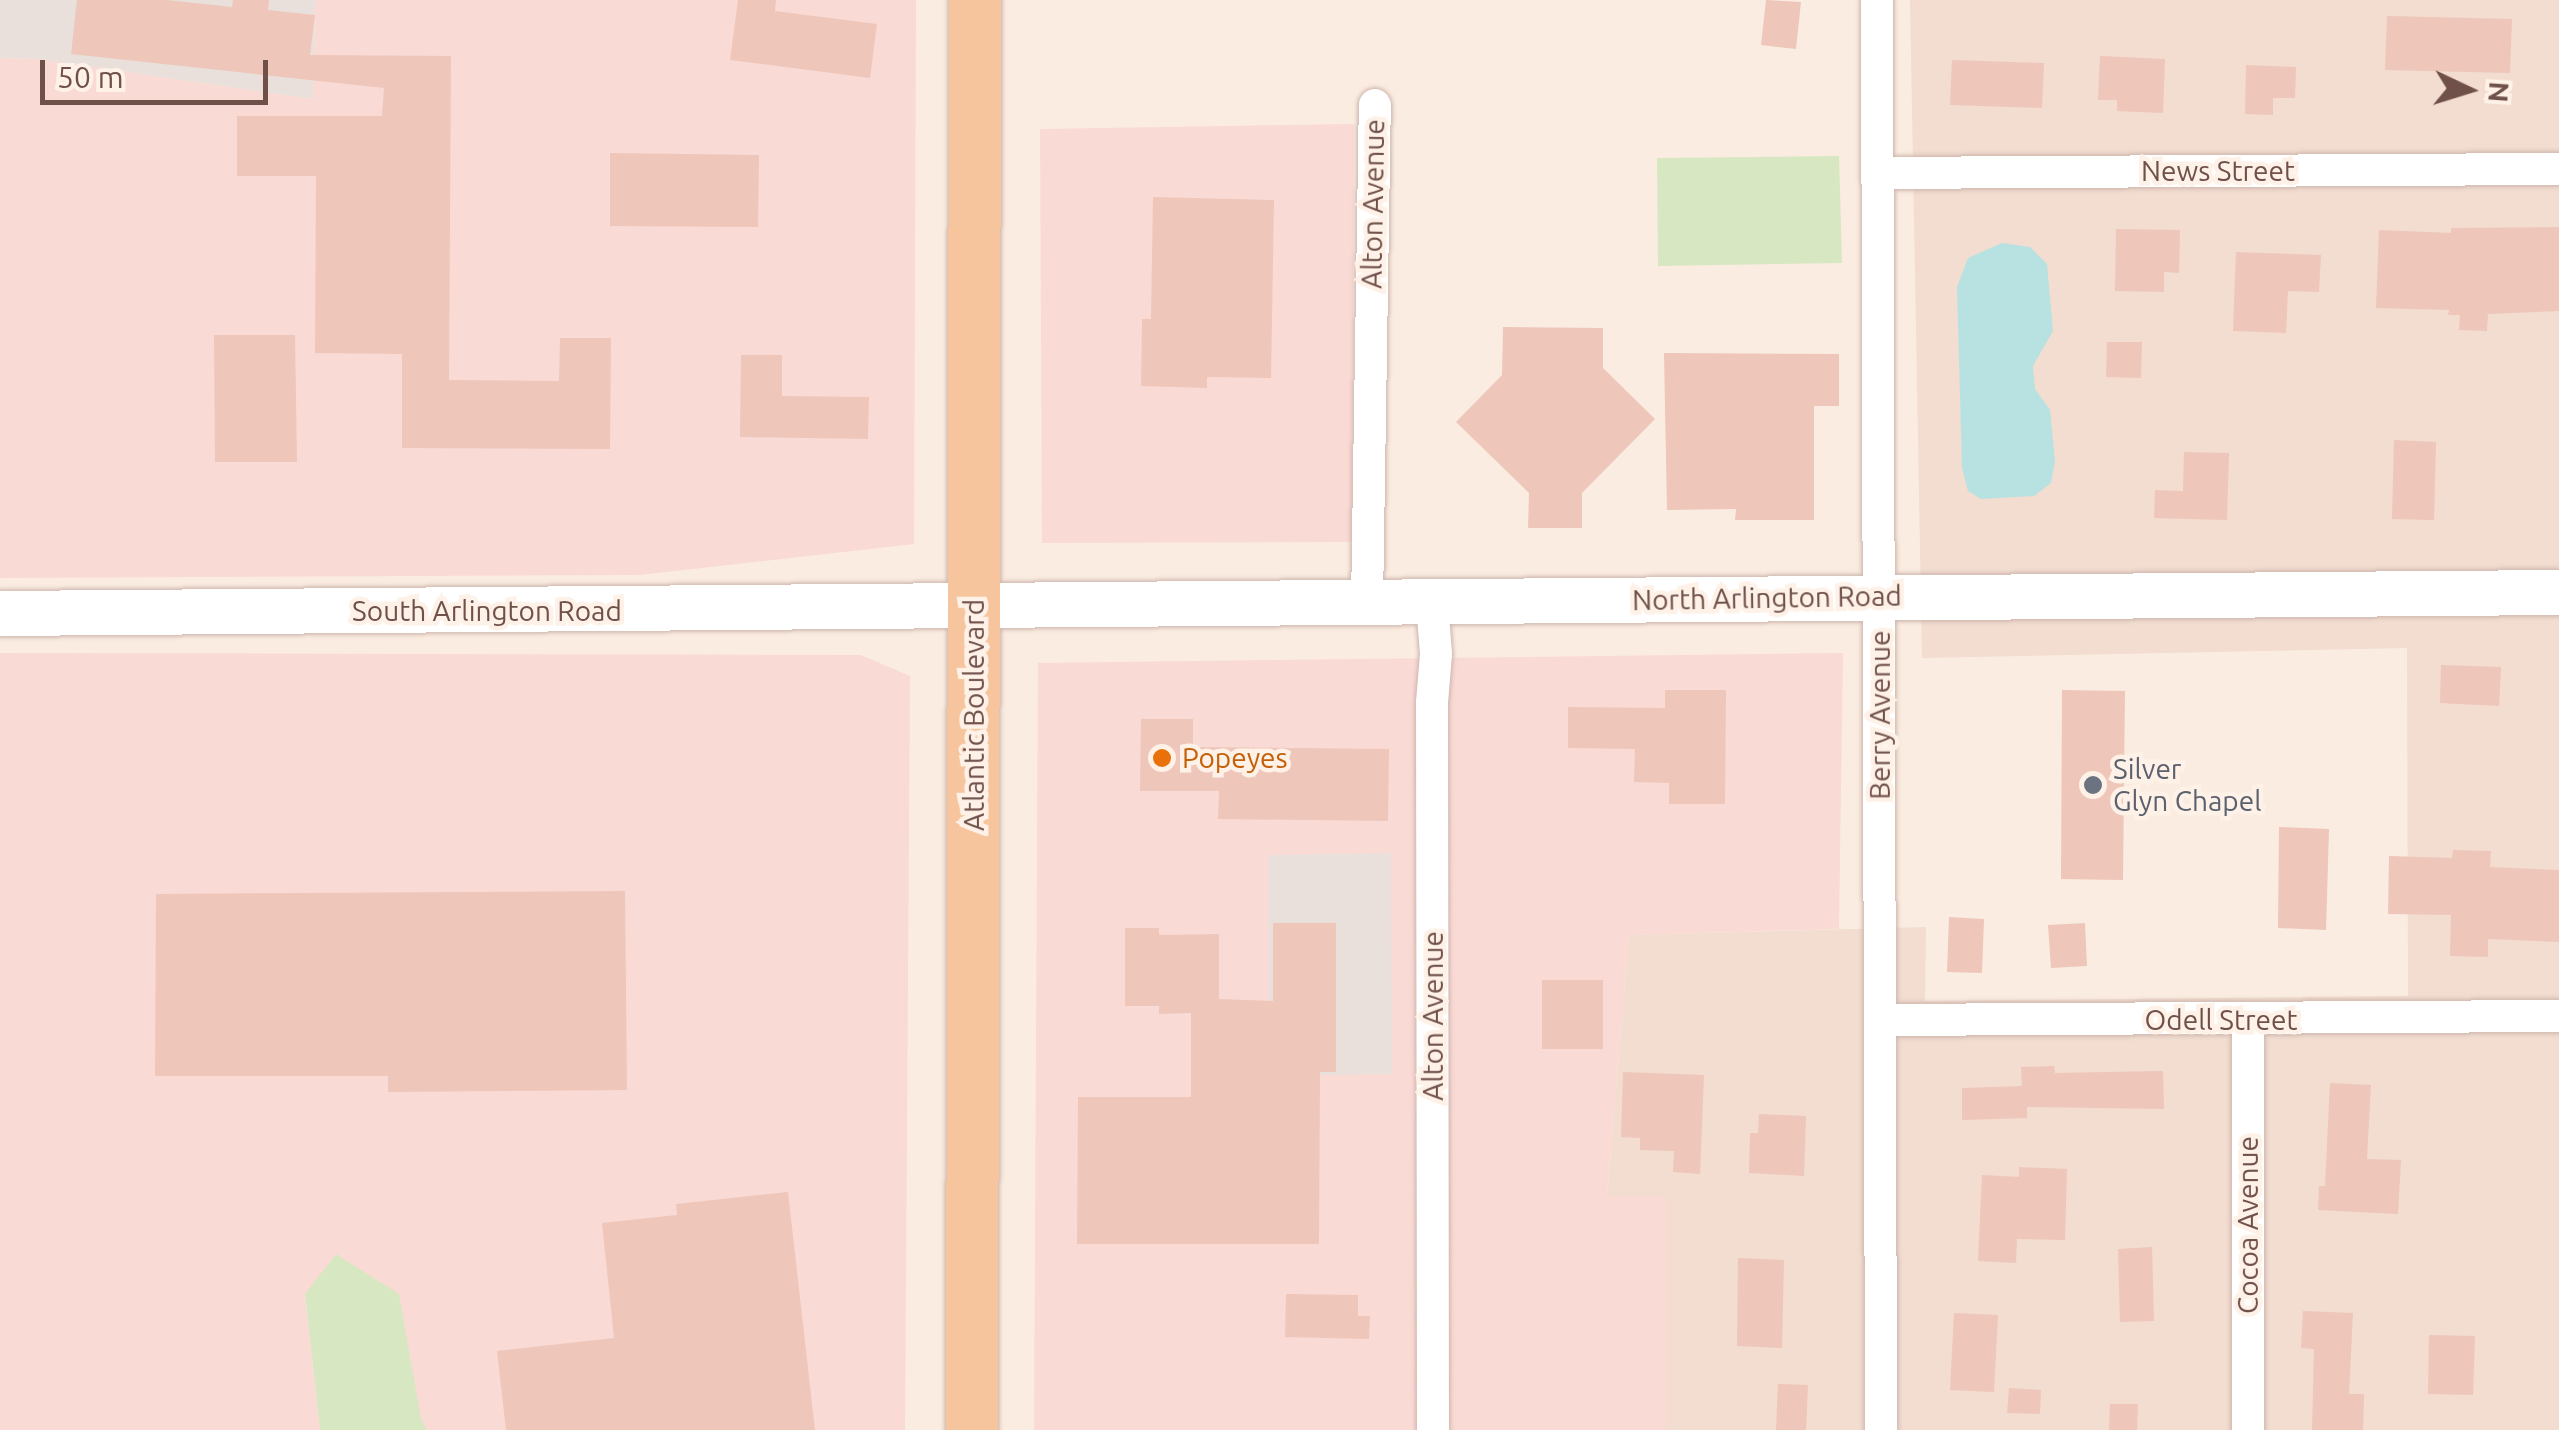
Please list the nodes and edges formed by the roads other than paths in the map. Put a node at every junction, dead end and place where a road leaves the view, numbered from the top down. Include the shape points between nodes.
1 (975, 0) edge
2 (1877, 0) edge
3 (1375, 105) dead end
4 (2559, 169) edge
5 (1877, 174) junction
6 (2559, 592) edge
7 (1879, 596) junction
8 (1432, 603) junction
9 (1367, 604) junction
10 (974, 607) junction
11 (0, 613) edge
12 (2559, 1016) edge
13 (1882, 1020) junction
14 (2248, 1020) junction
15 (972, 1430) edge
16 (1433, 1430) edge
17 (1882, 1430) edge
18 (2248, 1430) edge

1 - 10 main road, Atlantic Boulevard
2 - 5 street, Berry Avenue
3 - 9 street, Alton Avenue
4 - 5 street, News Street
5 - 7 street, Berry Avenue
6 - 7 main road, North Arlington Road
7 - 8 main road, North Arlington Road
7 - 13 street, Berry Avenue
8 - 9 main road, North Arlington Road
8 - 16 street, Alton Avenue
9 - 10 main road, North Arlington Road
10 - 11 main road, South Arlington Road
10 - 15 main road, Atlantic Boulevard
12 - 14 street, Odell Street
13 - 14 street, Odell Street
13 - 17 street, Berry Avenue
14 - 18 street, Cocoa Avenue

